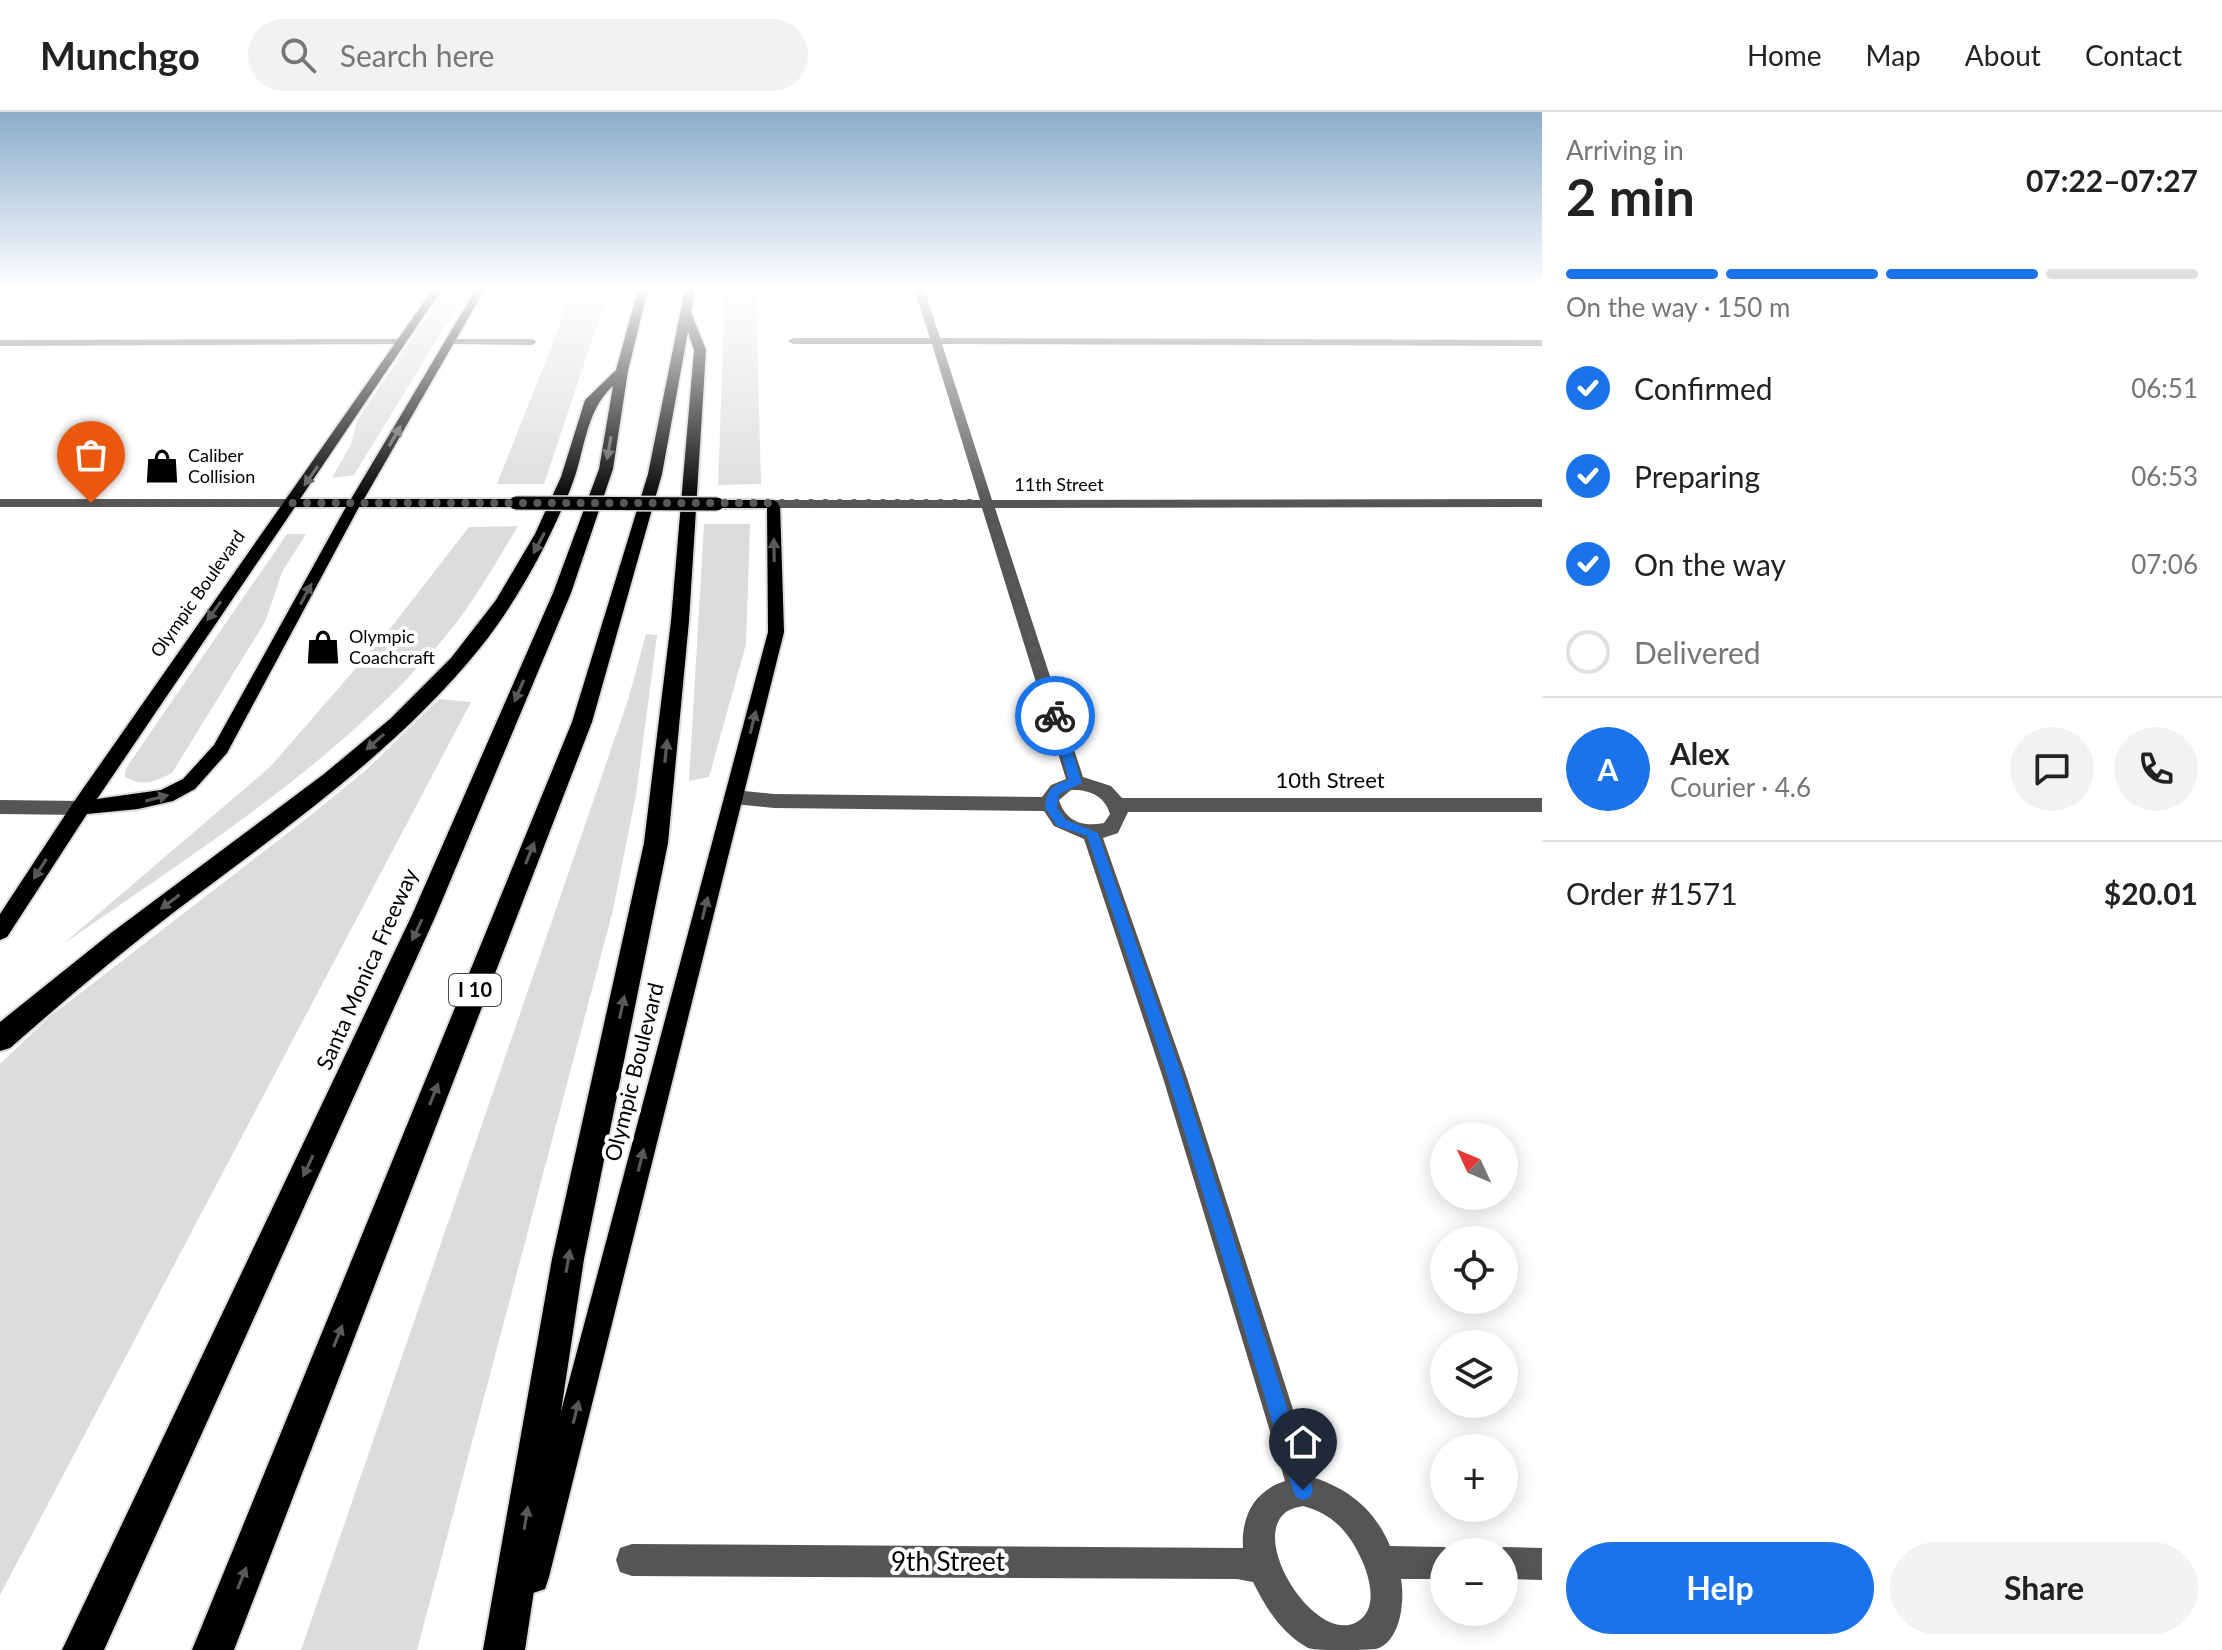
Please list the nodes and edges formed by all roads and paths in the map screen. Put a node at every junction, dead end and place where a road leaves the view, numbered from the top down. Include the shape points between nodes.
1 (389, 361) edge
2 (439, 361) edge
3 (625, 361) edge
4 (677, 361) edge
5 (699, 361) edge
6 (943, 361) edge
7 (622, 371) junction
8 (0, 503) edge
9 (292, 503) junction
10 (355, 503) junction
11 (988, 503) junction
12 (1542, 503) edge
13 (773, 504) junction
14 (1076, 783) junction
15 (734, 797) junction
16 (1050, 804) junction
17 (1117, 805) junction
18 (1542, 805) edge
19 (0, 807) edge
20 (80, 808) junction
21 (1092, 833) junction
22 (0, 931) edge
23 (0, 1039) edge
24 (1303, 1490) junction
25 (632, 1560) dead end
26 (1381, 1562) junction
27 (1430, 1563) edge
28 (1518, 1563) edge
29 (1542, 1564) edge
30 (1263, 1567) junction
31 (1347, 1647) edge
32 (83, 1650) edge
33 (213, 1650) edge
34 (504, 1650) edge
35 (514, 1650) edge

1 -> 9 main road, Olympic Boulevard
10 -> 2 main road
3 - 7 highway, Santa Monica Freeway
33 -> 4 highway, I 10 via 582,722 655,474
34 -> 5 highway via 568,1259 656,843 680,621
6 - 11 street
7 -> 23 highway via 592,399 571,472 520,578 458,662 343,770 91,961
7 -> 32 highway, Santa Monica Freeway via 606,469 555,607 424,915
8 - 9 street, 11th Street
9 - 10 main road, 11th Street
9 -> 20 main road, Olympic Boulevard
10 - 13 main road, 11th Street, bridge
20 -> 10 main road via 166,796 206,768
11 - 12 street, 11th Street
11 - 13 street, 11th Street
11 - 14 street
15 -> 13 main road, Olympic Boulevard via 776,632
14 - 16 street via 1059,787
14 - 17 street via 1099,788
15 - 16 street
35 -> 15 main road, Olympic Boulevard
16 - 21 street via 1062,823
17 - 18 street, 10th Street
17 - 21 street via 1117,822
19 - 20 street
20 -> 22 main road, Olympic Boulevard
21 - 24 street via 1175,1078
24 - 26 street via 1321,1494 1348,1512
24 - 30 street via 1284,1491 1269,1502 1258,1541
25 - 30 street, 9th Street
26 - 27 street
26 - 31 street via 1386,1610 1378,1627
28 - 29 street
30 - 31 street via 1288,1611 1306,1628

